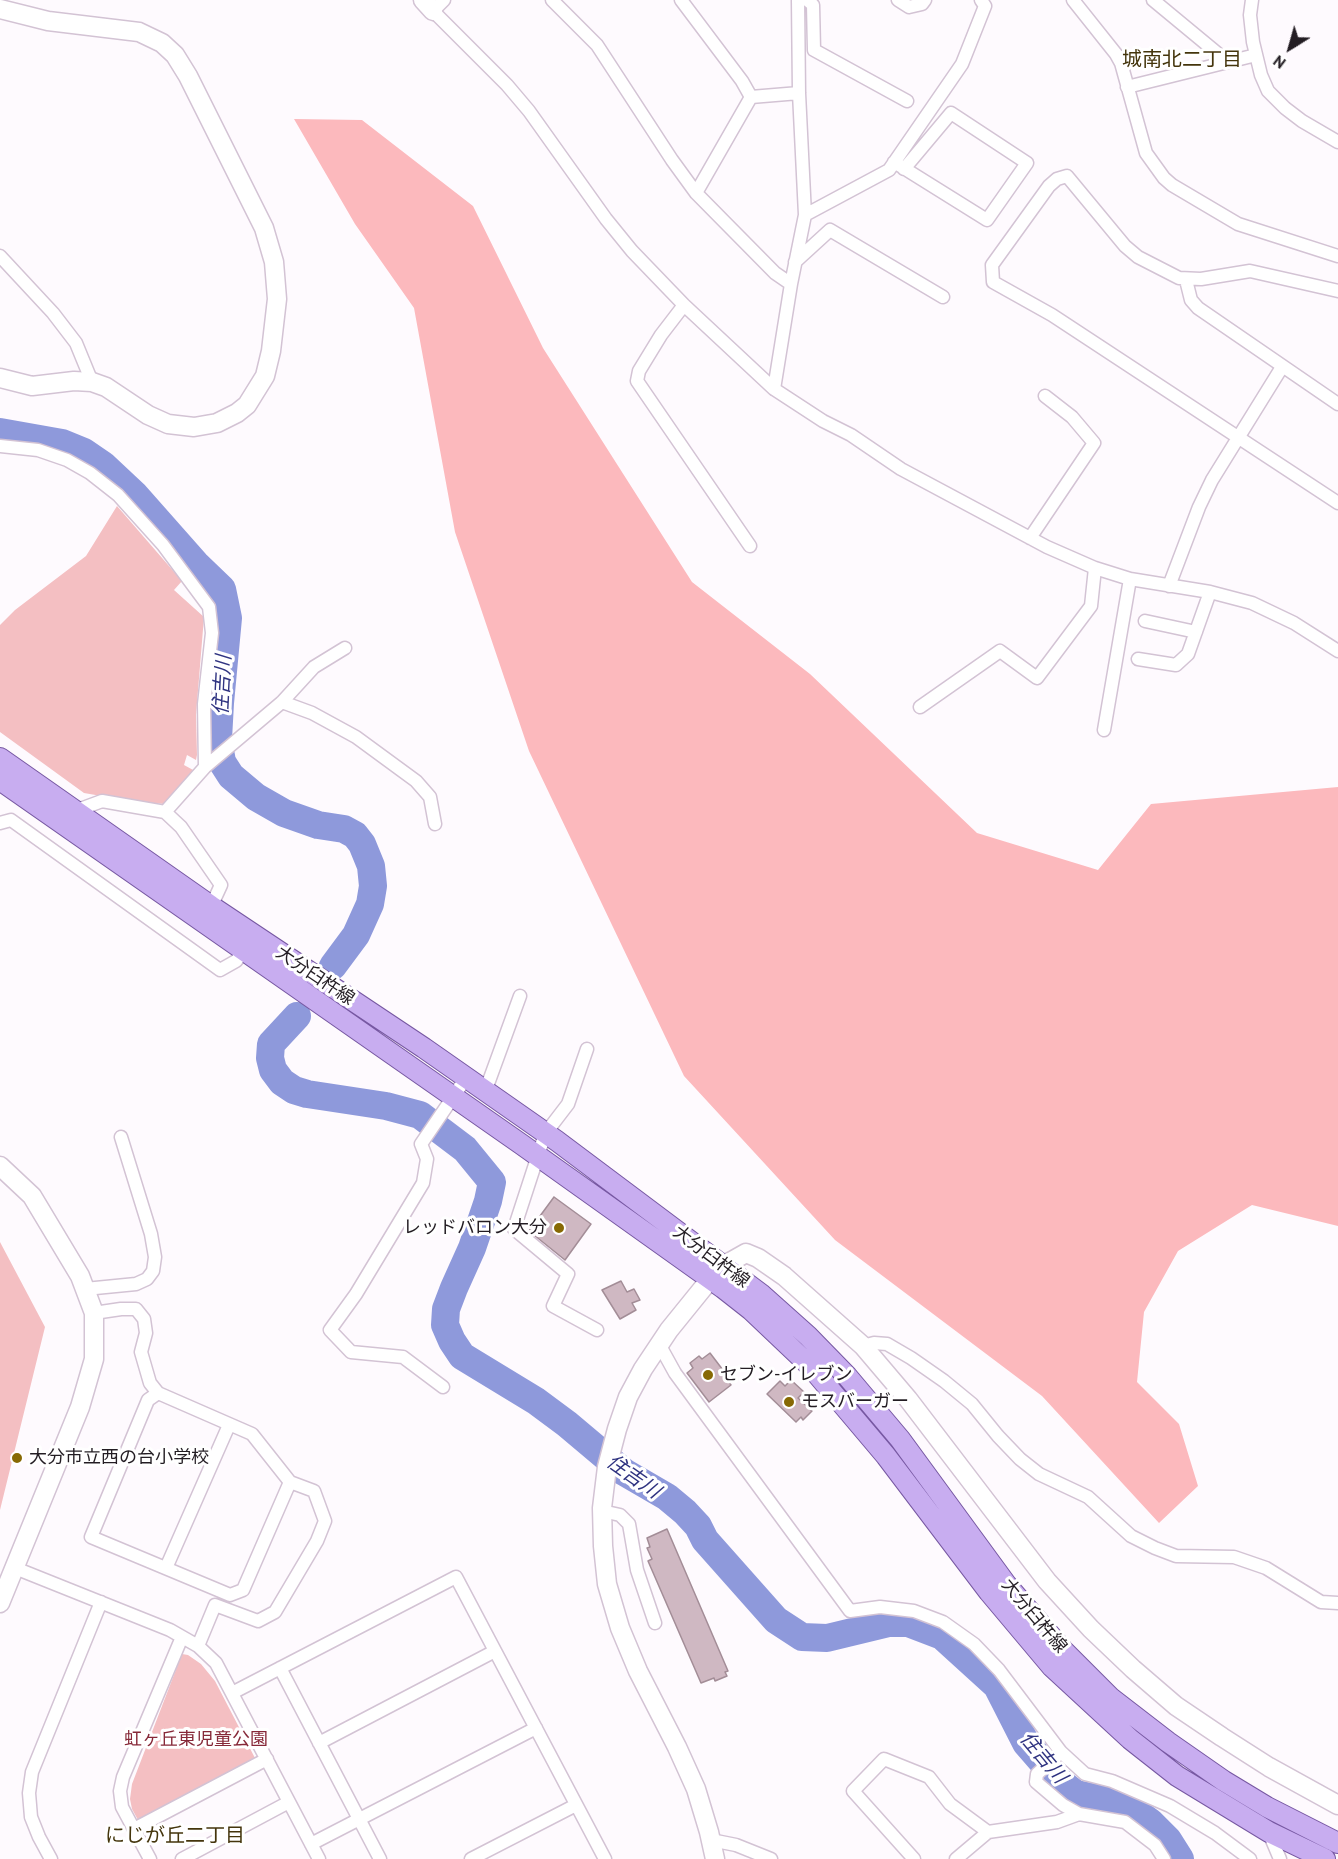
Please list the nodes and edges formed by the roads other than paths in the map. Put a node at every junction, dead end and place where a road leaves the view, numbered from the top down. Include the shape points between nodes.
1 (552, 0) edge
2 (681, 0) edge
3 (798, 0) edge
4 (807, 0) edge
5 (898, 0) edge
6 (925, 0) edge
7 (981, 0) edge
8 (1073, 0) edge
9 (1154, 0) edge
10 (1252, 0) edge
11 (433, 4) edge
12 (0, 9) edge
13 (1256, 55) junction
14 (1228, 62) junction
15 (1127, 87) junction
16 (799, 93) junction
17 (751, 97) junction
18 (907, 101) dead end
19 (1338, 142) edge
20 (899, 165) junction
21 (696, 194) junction
22 (805, 215) junction
23 (0, 256) edge
24 (1338, 256) edge
25 (795, 262) junction
26 (1186, 280) junction
27 (791, 284) junction
28 (1338, 291) edge
29 (943, 297) dead end
30 (684, 305) junction
31 (1282, 367) junction
32 (0, 378) edge
33 (92, 382) junction
34 (774, 389) junction
35 (1045, 396) dead end
36 (1338, 404) edge
37 (1237, 437) junction
38 (0, 446) edge
39 (1338, 503) edge
40 (1030, 538) junction
41 (750, 546) dead end
42 (1095, 567) junction
43 (1130, 579) junction
44 (1169, 586) junction
45 (1210, 592) junction
46 (1145, 621) dead end
47 (1196, 632) junction
48 (345, 648) dead end
49 (1338, 651) edge
50 (1138, 659) dead end
51 (282, 702) junction
52 (920, 707) dead end
53 (1104, 730) dead end
54 (0, 759) edge
55 (208, 764) junction
56 (0, 780) edge
57 (75, 811) junction
58 (165, 812) junction
59 (0, 823) edge
60 (435, 824) dead end
61 (206, 914) junction
62 (249, 943) junction
63 (520, 996) dead end
64 (587, 1049) dead end
65 (466, 1078) junction
66 (485, 1092) junction
67 (452, 1096) junction
68 (545, 1134) junction
69 (121, 1137) dead end
70 (538, 1156) junction
71 (0, 1166) edge
72 (717, 1273) junction
73 (85, 1289) junction
74 (94, 1313) junction
75 (597, 1330) dead end
76 (659, 1344) junction
77 (862, 1346) junction
78 (443, 1387) dead end
79 (158, 1394) junction
80 (229, 1425) junction
81 (290, 1482) junction
82 (602, 1511) junction
83 (15, 1568) junction
84 (166, 1568) junction
85 (101, 1602) junction
86 (0, 1603) edge
87 (1338, 1603) edge
88 (655, 1623) dead end
89 (182, 1637) junction
90 (198, 1646) junction
91 (495, 1651) junction
92 (280, 1668) junction
93 (232, 1693) junction
94 (536, 1728) junction
95 (319, 1743) junction
96 (1058, 1756) junction
97 (267, 1760) junction
98 (289, 1802) junction
99 (576, 1805) junction
100 (1338, 1805) edge
101 (1273, 1810) junction
102 (1080, 1814) junction
103 (359, 1819) junction
104 (134, 1829) junction
105 (988, 1832) junction
106 (1269, 1832) junction
107 (711, 1840) junction
108 (1338, 1843) edge
109 (311, 1844) junction
110 (206, 1846) junction
111 (51, 1859) edge
112 (150, 1859) edge
113 (182, 1859) edge
114 (213, 1859) edge
115 (319, 1859) edge
116 (381, 1859) edge
117 (471, 1859) edge
118 (605, 1859) edge
119 (715, 1859) edge
120 (771, 1859) edge
121 (914, 1859) edge
122 (956, 1859) edge
123 (1164, 1859) edge
124 (1250, 1859) edge
125 (1280, 1859) edge
126 (1325, 1859) edge

1 - 21 street via 597,45
2 - 17 street
3 - 16 street
4 - 18 street via 813,5 814,50
5 - 6 street via 909,7
7 - 20 street via 985,6 962,64
8 - 15 street via 1116,54
9 - 14 street
10 - 13 street via 1251,30
11 - 30 street via 507,85 606,219
12 - 33 street via 67,24 139,32 162,43 188,76 270,243 277,299 269,363 254,396 237,413 217,423 175,426
13 - 14 street
13 - 19 street via 1268,90 1302,122
14 - 15 street
15 - 24 street via 1146,153 1172,185 1238,225
16 - 17 street
16 - 22 street
17 - 21 street
20 - 20 street via 987,220 1027,163 951,113
20 - 22 street
21 - 27 street via 775,273
22 - 25 street
23 - 33 street via 76,343
25 - 27 street
25 - 29 street via 830,230
26 - 28 street via 1250,271
26 - 31 street via 1193,304
26 - 37 street via 1132,252 1067,176 1049,186 992,265 993,282 1052,315
27 - 34 street
30 - 34 street
30 - 41 street via 661,335 637,381
31 - 36 street
31 - 37 street
32 - 33 street via 32,386
34 - 40 street via 901,469
35 - 40 street via 1072,417 1094,443
37 - 39 street
37 - 44 street via 1199,507
38 - 55 street via 38,450 90,473 118,495 163,545 208,607 213,633 204,704
40 - 42 street
42 - 43 street
42 - 52 street via 1091,606 1037,678 1000,651
43 - 44 street
43 - 53 street
44 - 45 street
45 - 47 street
45 - 49 street via 1271,612
46 - 47 street
47 - 50 street via 1188,654 1176,665
48 - 51 street via 314,667
51 - 55 street
51 - 60 street via 356,737 416,782 430,797
54 - 57 main road, 大分臼杵線
55 - 58 street
56 - 61 main road, 大分臼杵線
57 - 58 street via 102,801
57 - 61 main road, 大分臼杵線
58 - 61 street via 181,827 221,885
59 - 62 street via 11,820 220,970 236,961
61 - 62 main road, 大分臼杵線
62 - 65 main road, 大分臼杵線
62 - 67 main road, 大分臼杵線
63 - 66 street
64 - 68 street via 568,1104
65 - 66 main road, 大分臼杵線
65 - 67 street
66 - 68 main road, 大分臼杵線
67 - 70 main road, 大分臼杵線
67 - 78 street via 421,1144 427,1159 423,1183 330,1330 351,1352 403,1357
68 - 70 street
68 - 72 main road, 大分臼杵線
69 - 73 street via 151,1234 153,1271 136,1284
70 - 72 main road, 大分臼杵線
70 - 75 street via 514,1229 568,1274 553,1305
71 - 73 street via 32,1196
72 - 76 street
72 - 77 street via 746,1253 758,1258 784,1276
72 - 101 main road, 大分臼杵線 via 761,1294 848,1376 900,1439 1006,1584 1111,1698 1224,1781
72 - 106 main road, 大分臼杵線 via 810,1366 1052,1667 1130,1739 1177,1776
73 - 74 street
74 - 79 street via 136,1309 144,1319 146,1333 141,1352 150,1383
74 - 83 street via 94,1359 86,1390
76 - 82 street via 628,1397 612,1446
76 - 96 street via 675,1372 850,1611 880,1607 914,1611 943,1623 974,1644 999,1670
77 - 87 street via 887,1344 944,1381 972,1404 1020,1459 1039,1474 1088,1497 1131,1536 1176,1556 1234,1557 1266,1568 1321,1602
77 - 100 street via 908,1399 1047,1581 1091,1629 1176,1706 1269,1767
79 - 80 street
79 - 84 street via 148,1400 91,1537
80 - 81 street via 252,1434
80 - 84 street
81 - 84 street via 243,1590 230,1595
81 - 90 street via 314,1491 325,1521 317,1541 275,1612 258,1621 215,1605
82 - 88 street via 620,1515 629,1524 637,1570
82 - 107 street via 607,1584 620,1628 696,1789
83 - 85 street
83 - 86 street
85 - 89 street
85 - 111 street via 32,1772 32,1816
89 - 90 street
89 - 104 street via 123,1777 122,1807
90 - 93 street via 216,1663
91 - 92 street via 456,1577
91 - 94 street
91 - 95 street
92 - 93 street
92 - 95 street
93 - 97 street
94 - 99 street
94 - 103 street
95 - 103 street
96 - 102 street via 1037,1774 1036,1782
96 - 124 street via 1085,1774 1170,1806
97 - 98 street
97 - 104 street
98 - 109 street
98 - 110 street
99 - 117 street
99 - 118 street
101 - 106 street
101 - 108 main road, 大分臼杵線
102 - 105 street via 1057,1822
102 - 123 street via 1125,1822 1155,1845
103 - 109 street
103 - 116 street
104 - 112 street
105 - 121 street via 950,1804 929,1777 884,1759 853,1791
105 - 122 street
106 - 125 street
106 - 126 main road, 大分臼杵線
107 - 119 street
107 - 120 street
109 - 115 street
110 - 113 street
110 - 114 street

